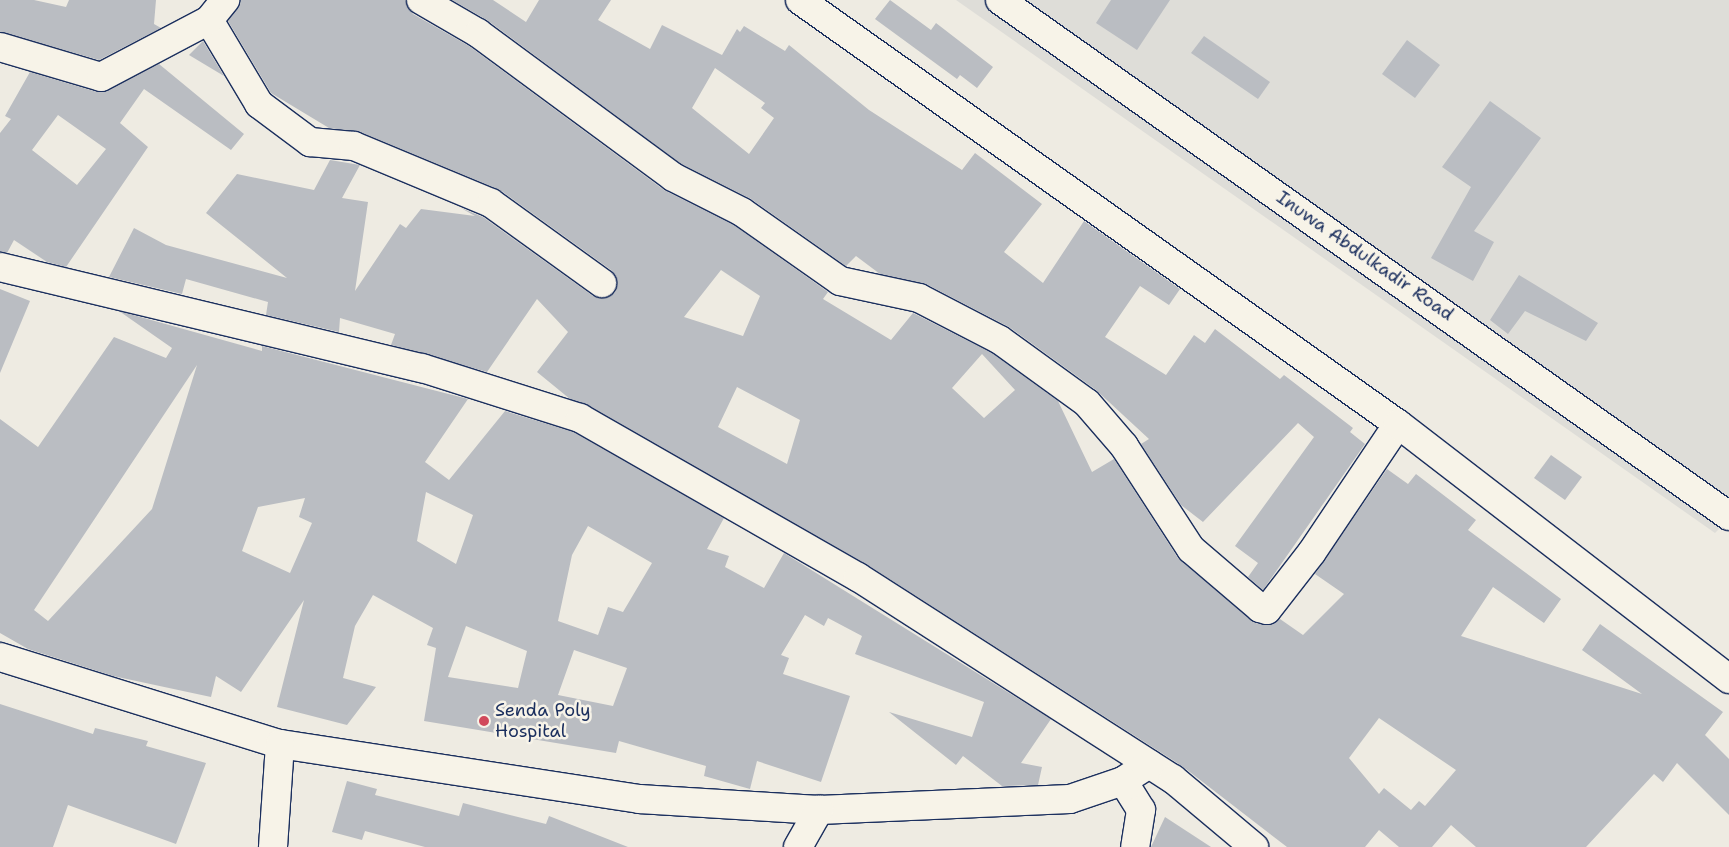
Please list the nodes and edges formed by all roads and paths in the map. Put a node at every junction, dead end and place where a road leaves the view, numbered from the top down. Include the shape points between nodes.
1 (421, 0) edge
2 (800, 0) edge
3 (1000, 0) edge
4 (217, 10) edge
5 (0, 47) edge
6 (0, 266) edge
7 (602, 283) dead end
8 (1398, 424) junction
9 (1729, 516) edge
10 (0, 657) edge
11 (1729, 680) edge
12 (280, 744) junction
13 (1149, 764) junction
14 (1123, 781) junction
15 (819, 810) junction
16 (273, 847) edge
17 (798, 847) edge
18 (1135, 847) edge
19 (1254, 847) edge

1 - 8 street via 478,33 673,177 742,212 840,281 919,298 1000,340 1086,403 1124,446 1191,549 1260,608 1267,610 1312,552
2 - 8 street
3 - 9 street, Inuwa Abdulkadir Road
4 - 5 street via 101,77
4 - 7 street via 259,104 310,142 354,146 491,203
6 - 13 street via 422,368 580,418 858,578
8 - 11 street
10 - 12 street
12 - 15 street via 639,799
12 - 16 street
13 - 14 street
13 - 19 street
14 - 15 street via 1070,799
14 - 18 street via 1141,810
15 - 17 street

